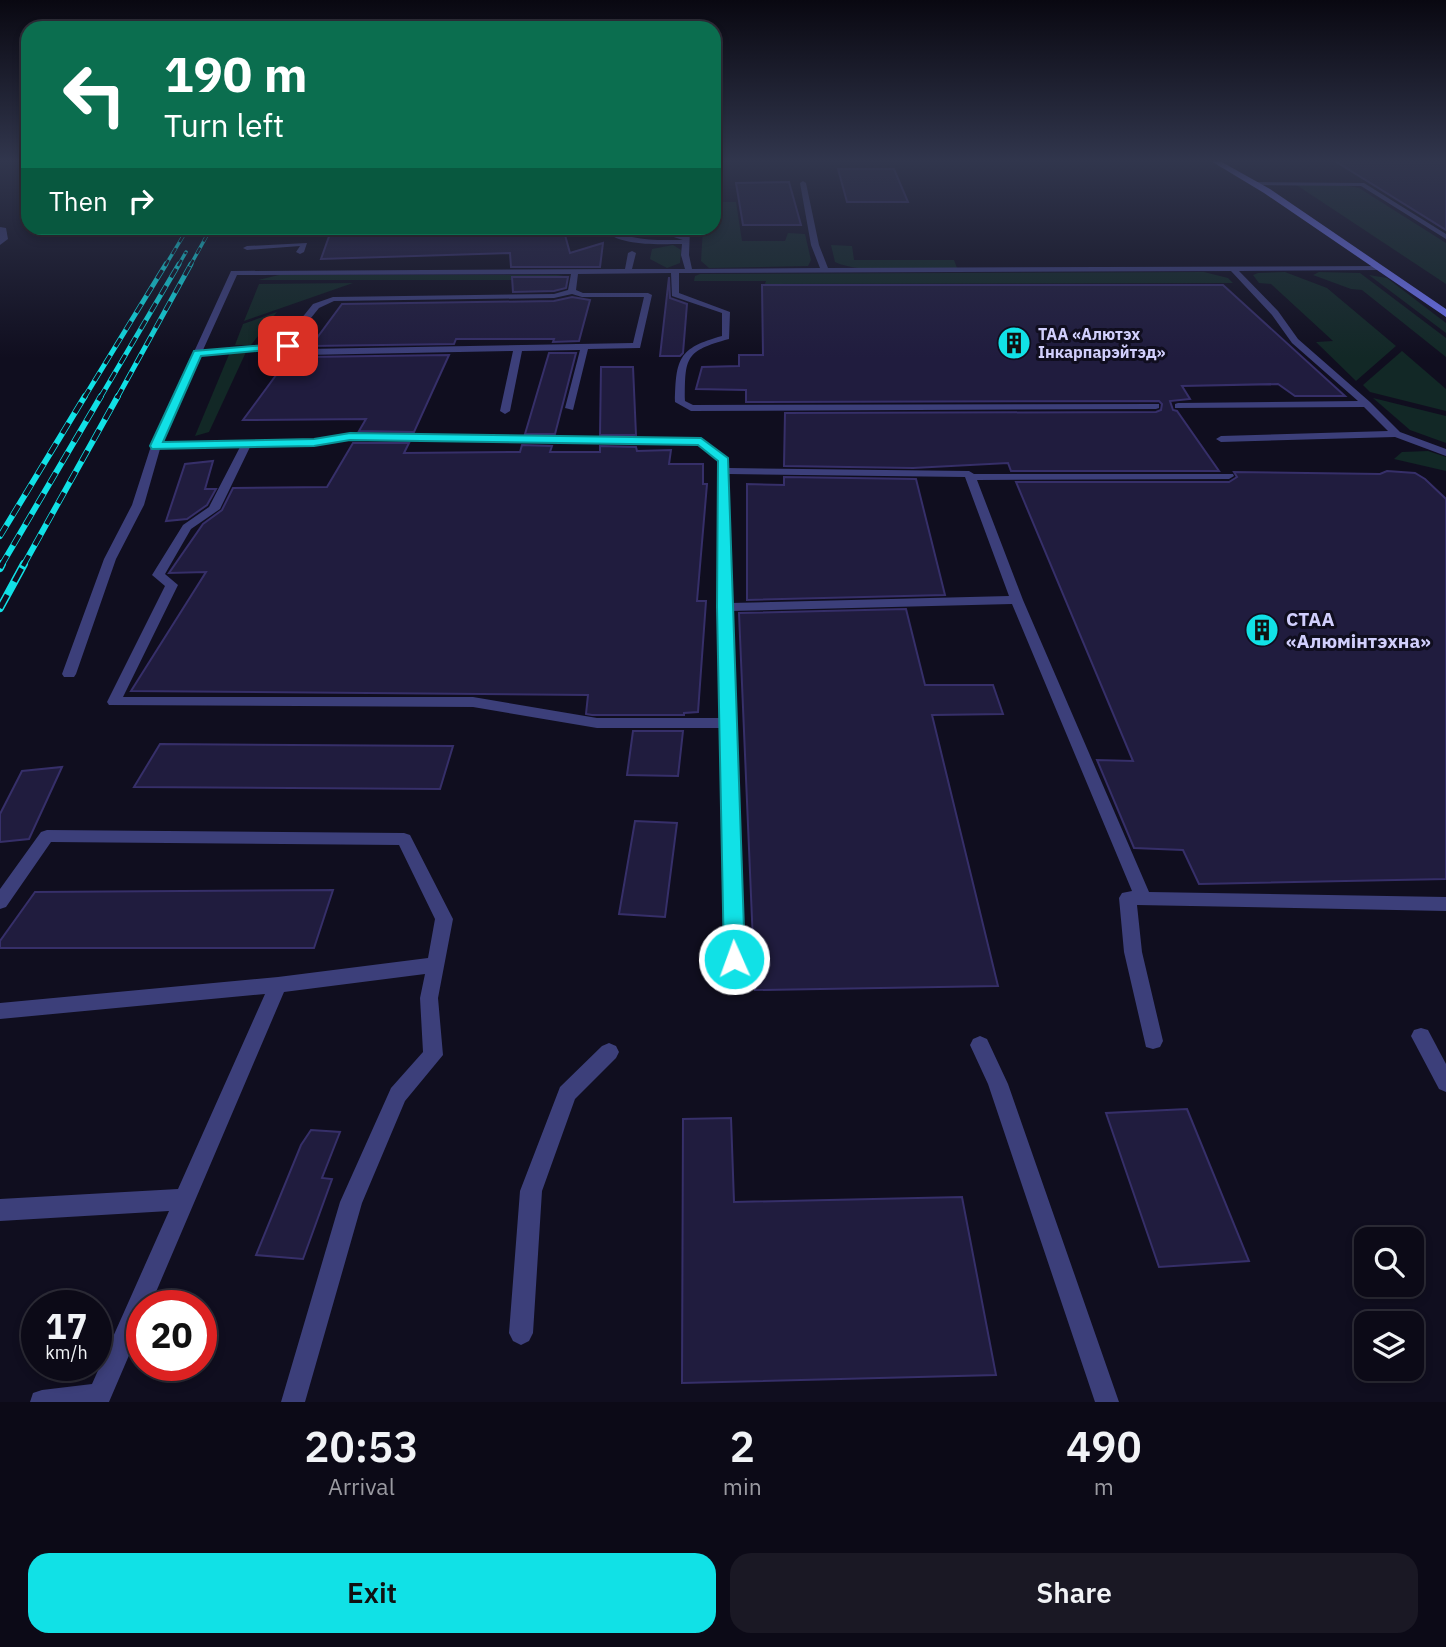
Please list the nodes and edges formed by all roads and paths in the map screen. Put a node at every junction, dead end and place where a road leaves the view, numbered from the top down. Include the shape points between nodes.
1 (811, 226) edge
2 (1317, 226) edge
3 (1429, 226) edge
4 (0, 229) edge
5 (616, 235) edge
6 (671, 235) edge
7 (686, 235) edge
8 (1446, 237) edge
9 (686, 240) junction
10 (0, 243) edge
11 (247, 248) dead end
12 (300, 252) dead end
13 (632, 253) dead end
14 (1379, 268) junction
15 (1234, 270) junction
16 (675, 271) junction
17 (689, 271) junction
18 (825, 271) junction
19 (575, 272) junction
20 (628, 272) junction
21 (572, 291) junction
22 (1446, 314) edge
23 (288, 346) junction
24 (585, 346) junction
25 (518, 348) junction
26 (197, 353) junction
27 (1367, 404) junction
28 (1156, 406) dead end
29 (1178, 406) dead end
30 (570, 408) dead end
31 (505, 411) dead end
32 (1396, 434) junction
33 (1221, 439) dead end
34 (247, 443) junction
35 (156, 446) junction
36 (1446, 453) edge
37 (724, 471) junction
38 (1229, 476) dead end
39 (970, 477) junction
40 (1017, 600) junction
41 (724, 607) junction
42 (69, 674) dead end
43 (727, 723) junction
44 (1143, 898) junction
45 (0, 902) edge
46 (1446, 904) edge
47 (734, 959) dead end
48 (436, 965) junction
49 (278, 985) junction
50 (0, 1012) edge
51 (1420, 1036) dead end
52 (1153, 1041) dead end
53 (980, 1045) dead end
54 (609, 1052) dead end
55 (1446, 1083) edge
56 (185, 1199) junction
57 (0, 1210) edge
58 (521, 1333) dead end
59 (42, 1402) edge
60 (293, 1402) edge
61 (1107, 1402) edge

1 - 18 lane
2 - 14 main road
3 - 8 lane
4 - 10 lane via 4,229 5,239
5 - 9 lane
6 - 9 lane
7 - 9 lane
9 - 17 lane
11 - 12 lane via 305,244
13 - 20 lane
14 - 15 lane
14 - 22 main road
15 - 18 lane
15 - 27 lane via 1295,341
16 - 17 lane
16 - 20 lane
16 - 28 lane via 675,294 726,312 726,337 696,345 681,364 680,402 691,408
17 - 18 lane
19 - 20 lane
19 - 21 lane
19 - 26 lane via 234,273
21 - 23 lane via 554,296 333,299 316,306
21 - 24 lane via 648,295 637,346
23 - 25 lane via 305,352
23 - 26 lane
24 - 25 lane
24 - 30 lane
25 - 31 lane
26 - 35 lane
27 - 29 lane
27 - 32 lane
32 - 33 lane
32 - 36 lane
34 - 35 lane
34 - 37 lane via 350,437 701,442 724,460
34 - 43 lane via 214,509 187,527 158,575 172,585 114,702 473,702 597,723
35 - 42 lane via 138,505 110,559
37 - 39 lane
37 - 41 lane
38 - 39 lane
39 - 40 lane
40 - 41 lane
40 - 44 lane
41 - 43 lane
43 - 47 lane
44 - 46 lane
44 - 52 lane via 1128,898 1133,952
45 - 48 lane via 47,836 404,839 444,919
48 - 49 lane
48 - 60 lane via 429,998 433,1055 398,1095 351,1202
49 - 50 lane
49 - 56 lane
51 - 55 lane
53 - 61 lane via 998,1084
54 - 58 lane via 567,1093 531,1191
56 - 57 lane
56 - 59 lane via 99,1396

